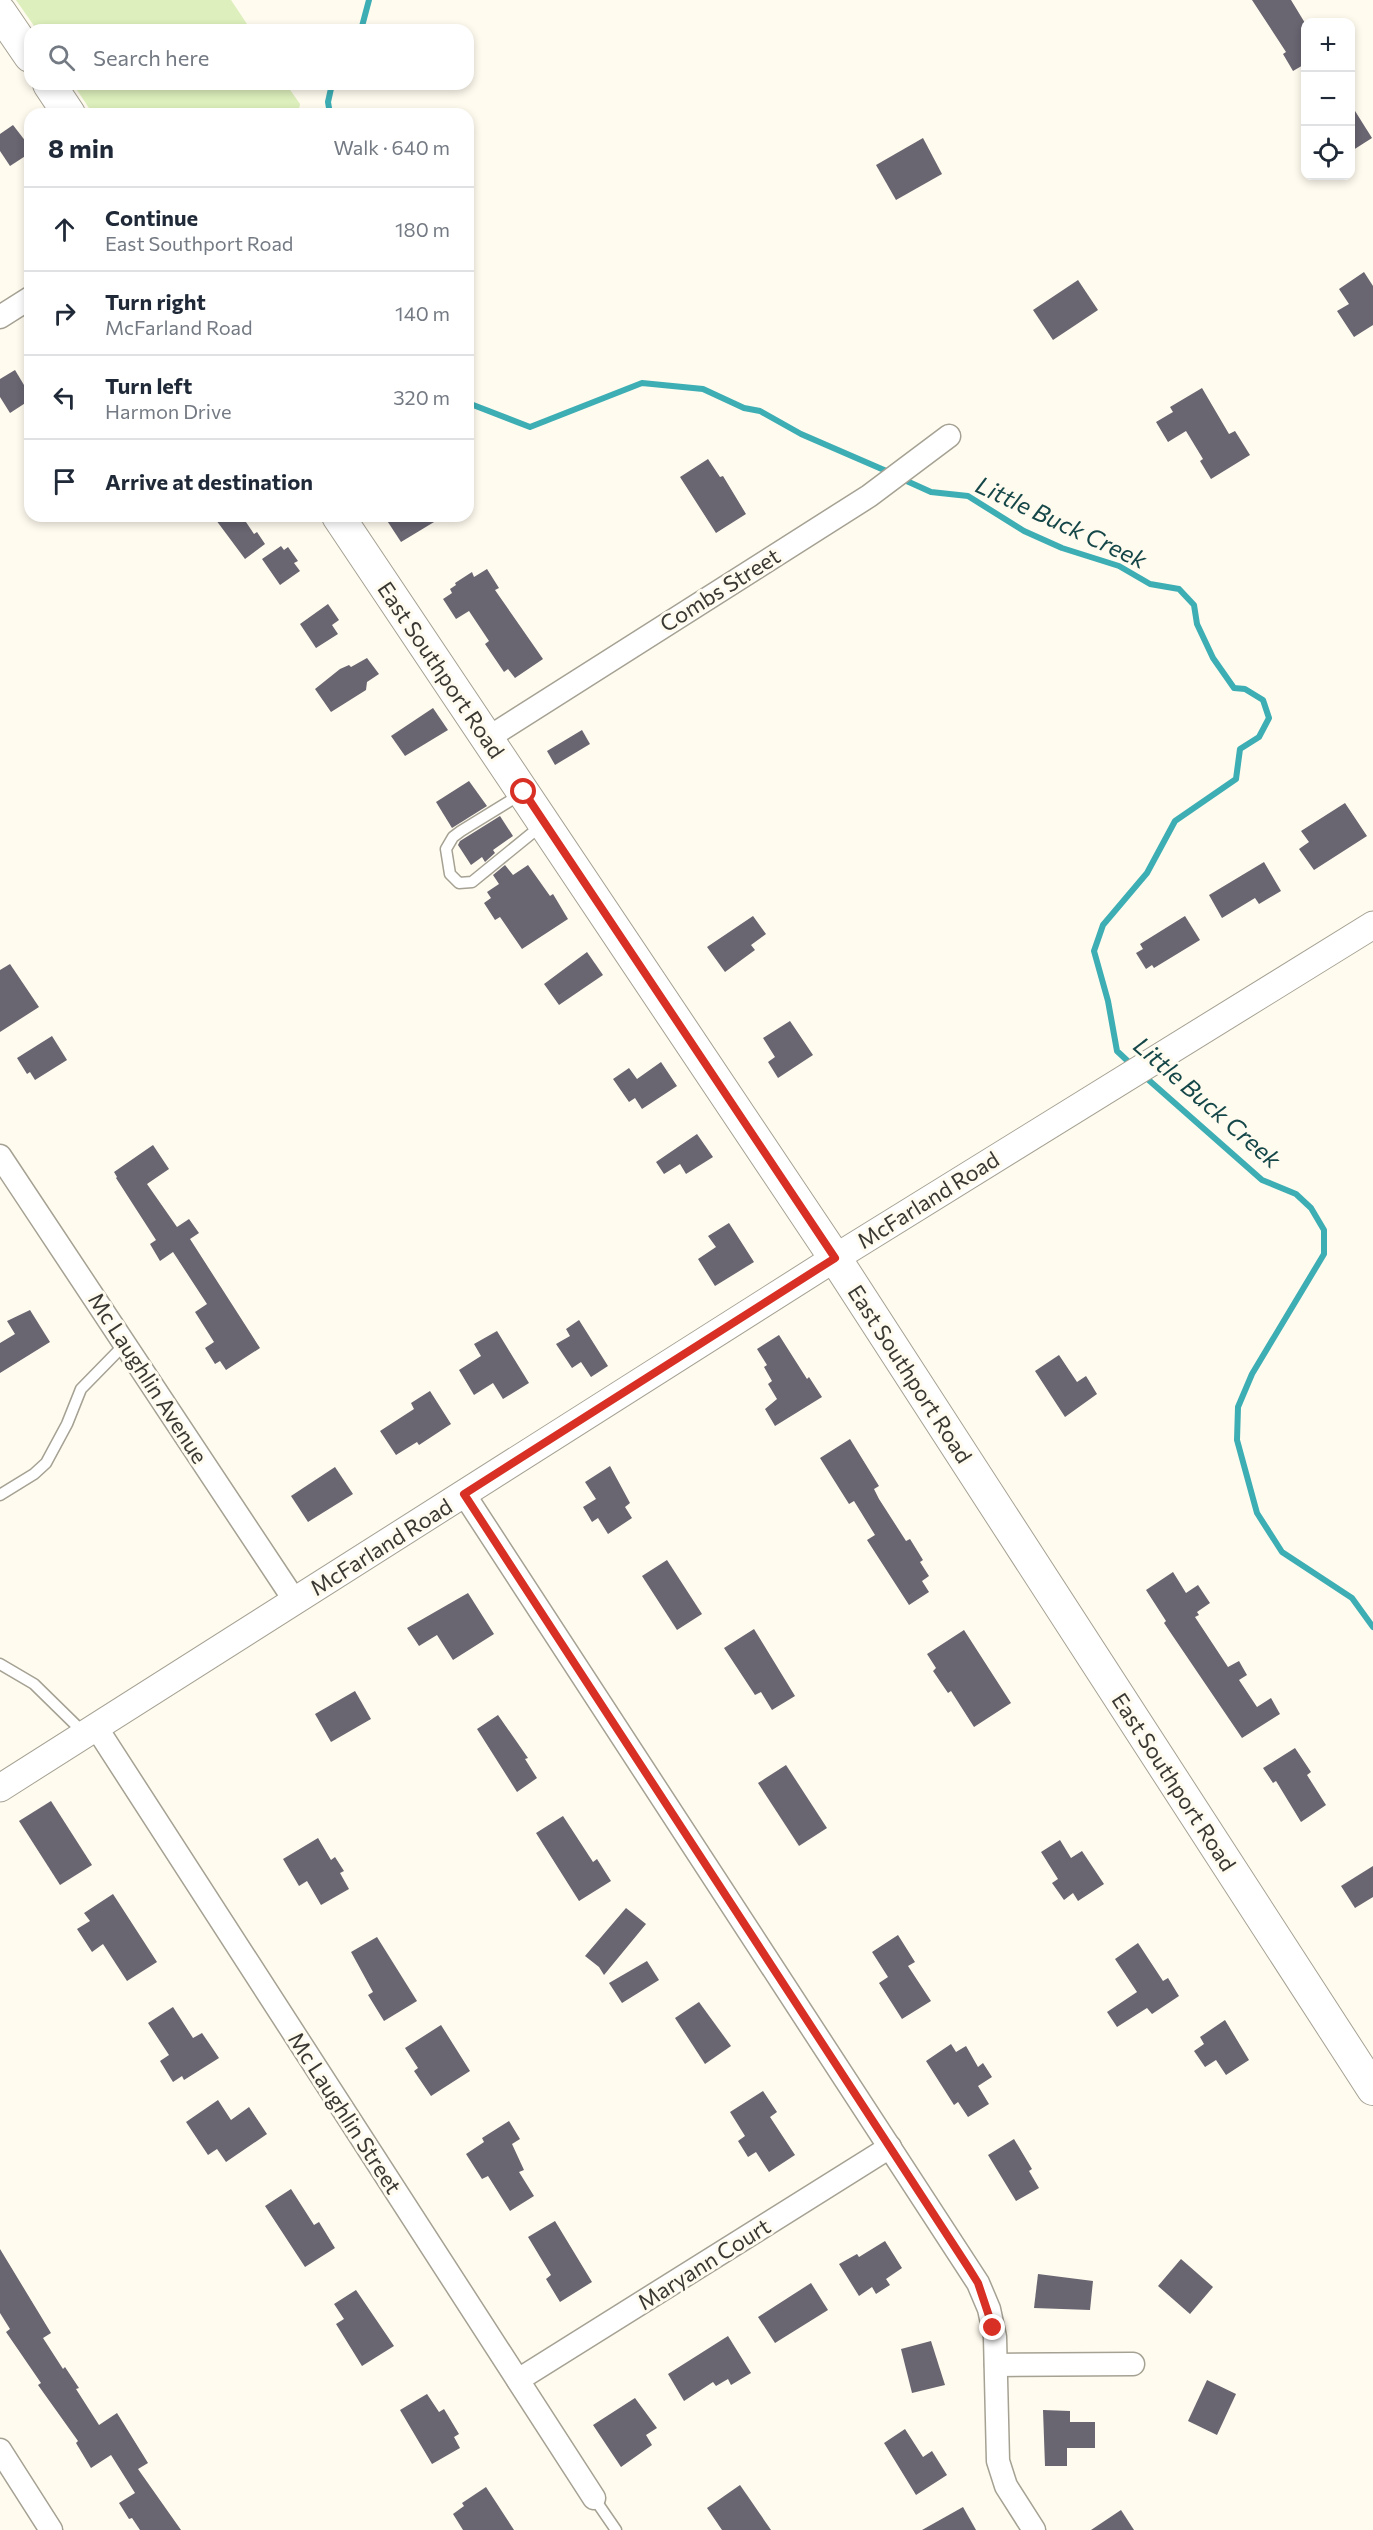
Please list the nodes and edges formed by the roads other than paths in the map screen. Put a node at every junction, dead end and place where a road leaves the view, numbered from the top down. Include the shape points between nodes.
1 (0, 12) edge
2 (24, 47) edge
3 (53, 90) edge
4 (65, 108) edge
5 (24, 302) edge
6 (0, 317) edge
7 (949, 436) dead end
8 (342, 522) edge
9 (488, 738) junction
10 (524, 792) junction
11 (545, 823) junction
12 (1373, 925) edge
13 (0, 1156) edge
14 (835, 1258) junction
15 (125, 1344) junction
16 (464, 1494) junction
17 (0, 1495) edge
18 (295, 1601) junction
19 (0, 1664) edge
20 (91, 1731) junction
21 (0, 1788) edge
22 (1373, 2089) edge
23 (890, 2147) junction
24 (1133, 2364) dead end
25 (996, 2365) junction
26 (518, 2380) junction
27 (0, 2450) edge
28 (594, 2498) joint
29 (51, 2530) edge
30 (616, 2530) edge
31 (1034, 2530) edge

1 - 2 main road
3 - 4 main road
5 - 6 street
7 - 9 street, Combs Street via 869,496
8 - 9 main road, East Southport Road
9 - 10 main road, East Southport Road
10 - 11 main road, East Southport Road
10 - 11 lane via 453,837 446,849 450,874 459,883 472,882
11 - 14 main road, East Southport Road
12 - 14 street, McFarland Road
13 - 15 street, Mc Laughlin Avenue
14 - 16 street, McFarland Road
14 - 22 main road, East Southport Road
15 - 17 lane via 81,1389 46,1463
15 - 18 street, Mc Laughlin Avenue
16 - 18 street, McFarland Road
16 - 23 street
18 - 20 street, McFarland Road
19 - 20 lane via 34,1684
20 - 21 street, McFarland Road
20 - 26 street, Mc Laughlin Street
23 - 25 street via 978,2283 993,2328
23 - 26 street, Maryann Court
24 - 25 street
25 - 31 street via 998,2461 1006,2486
26 - 28 street, Mc Laughlin Street
27 - 29 street
28 - 30 lane

